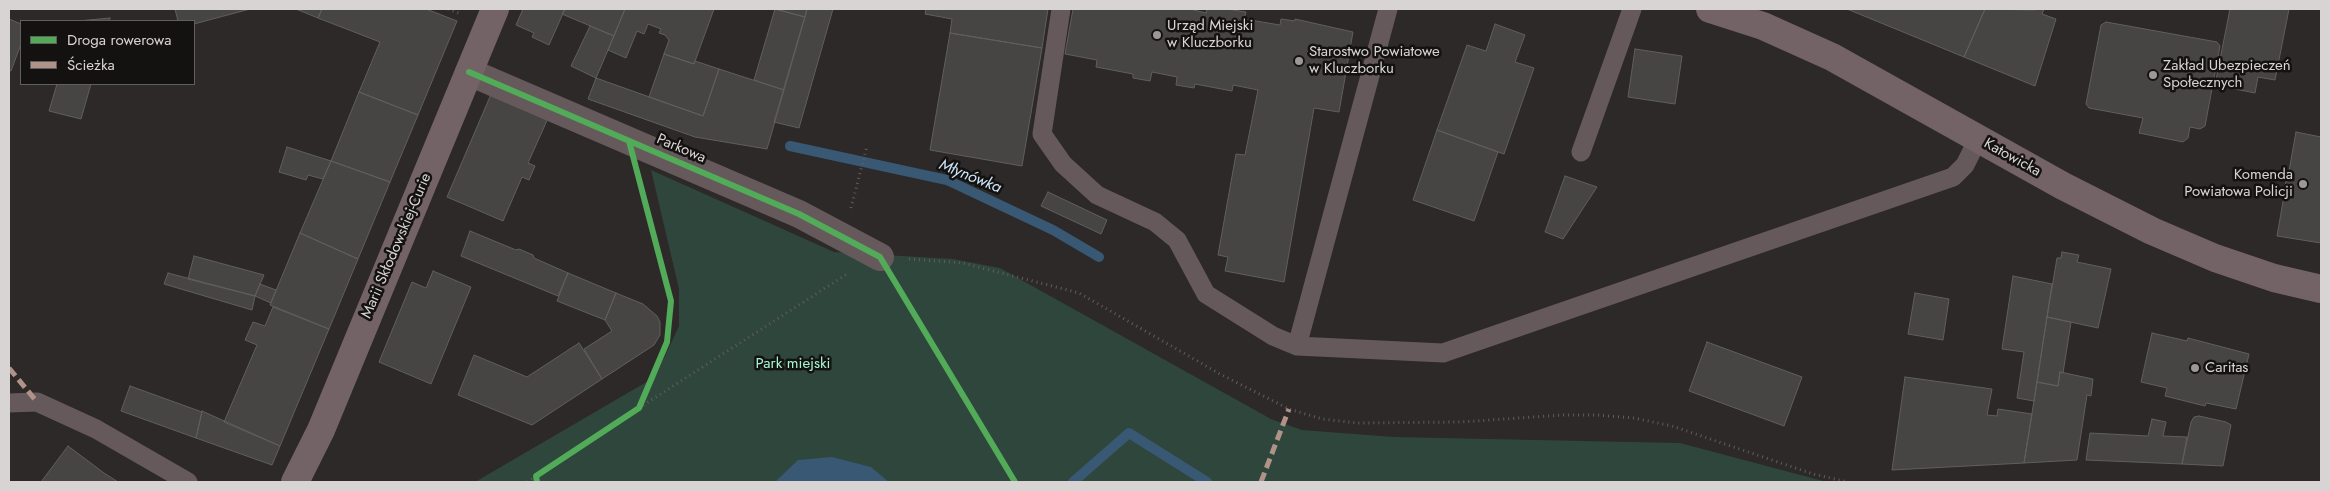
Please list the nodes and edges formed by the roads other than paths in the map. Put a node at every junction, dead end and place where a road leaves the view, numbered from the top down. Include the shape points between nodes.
1 (495, 9) edge
2 (1061, 9) edge
3 (1388, 9) edge
4 (1632, 9) edge
5 (1710, 9) edge
6 (469, 72) junction
7 (1978, 139) junction
8 (1581, 152) dead end
9 (880, 257) road end
10 (2321, 289) edge
11 (1297, 346) junction
12 (9, 403) edge
13 (188, 482) edge
14 (295, 482) edge

1 - 6 main road, Marii Skłodowskiej-Curie
2 - 11 lane via 1042,134 1063,164 1097,195 1155,222 1177,240 1206,294 1273,336
3 - 11 lane
4 - 8 lane
5 - 7 main road, Katowicka via 1763,26 1832,58
6 - 9 street, Parkowa via 799,214
6 - 14 main road, Marii Skłodowskiej-Curie via 321,430
7 - 10 main road, Katowicka via 2152,231 2224,261
7 - 11 lane via 1965,165 1953,176 1443,353
12 - 13 lane via 36,402 96,430

